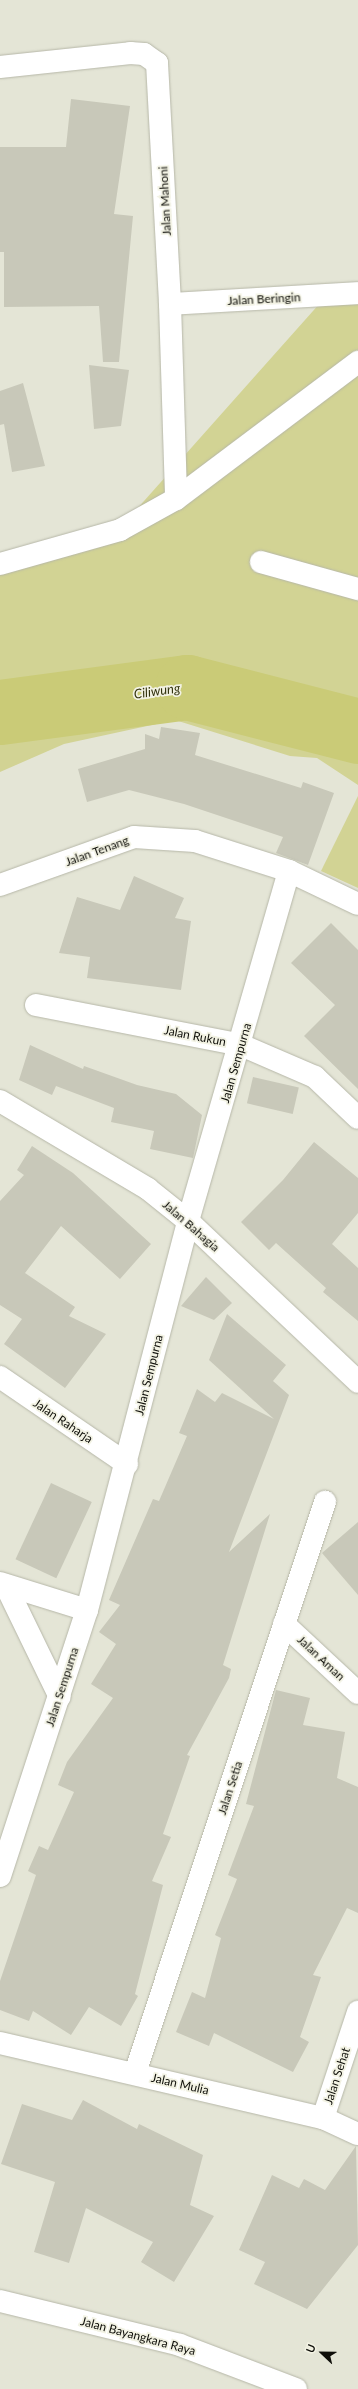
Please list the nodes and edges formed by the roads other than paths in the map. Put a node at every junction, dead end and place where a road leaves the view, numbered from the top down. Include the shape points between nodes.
1 (0, 67) edge
2 (358, 293) edge
3 (170, 304) junction
4 (358, 362) edge
5 (176, 499) junction
6 (262, 562) dead end
7 (0, 564) edge
8 (358, 589) edge
9 (288, 871) junction
10 (0, 885) edge
11 (358, 904) edge
12 (36, 1005) dead end
13 (241, 1045) junction
14 (0, 1101) edge
15 (358, 1118) edge
16 (188, 1221) junction
17 (0, 1377) edge
18 (358, 1382) edge
19 (127, 1464) junction
20 (325, 1502) dead end
21 (3, 1584) edge
22 (87, 1610) junction
23 (284, 1624) junction
24 (358, 1693) edge
25 (60, 1697) junction
26 (0, 1876) edge
27 (358, 2012) edge
28 (0, 2043) edge
29 (135, 2073) junction
30 (323, 2118) junction
31 (358, 2134) edge
32 (0, 2301) edge
33 (296, 2389) edge

1 - 3 street, Jalan Mahoni via 130,53 144,54 157,63
2 - 3 street, Jalan Beringin
3 - 5 street, Jalan Mahoni
4 - 5 street
5 - 7 street via 120,530
6 - 8 street
9 - 10 street, Jalan Tenang via 194,841 134,837
9 - 11 street, Jalan Tenang
9 - 13 street, Jalan Sempurna
12 - 13 street, Jalan Rukun
13 - 15 street, Jalan Rukun via 315,1077
13 - 16 street, Jalan Sempurna
14 - 16 street, Jalan Bahagia via 148,1189
16 - 18 street, Jalan Bahagia
16 - 19 street, Jalan Sempurna
17 - 19 street, Jalan Raharja
19 - 22 street, Jalan Sempurna
20 - 23 street, Jalan Setia
21 - 22 street
21 - 25 street
22 - 25 street, Jalan Sempurna
23 - 24 street, Jalan Aman
23 - 29 street, Jalan Setia
25 - 26 street, Jalan Sempurna
27 - 30 street, Jalan Sehat
28 - 29 street, Jalan Mulia
29 - 30 street, Jalan Mulia
30 - 31 street, Jalan Mulia
32 - 33 street, Jalan Bayangkara Raya via 180,2345

